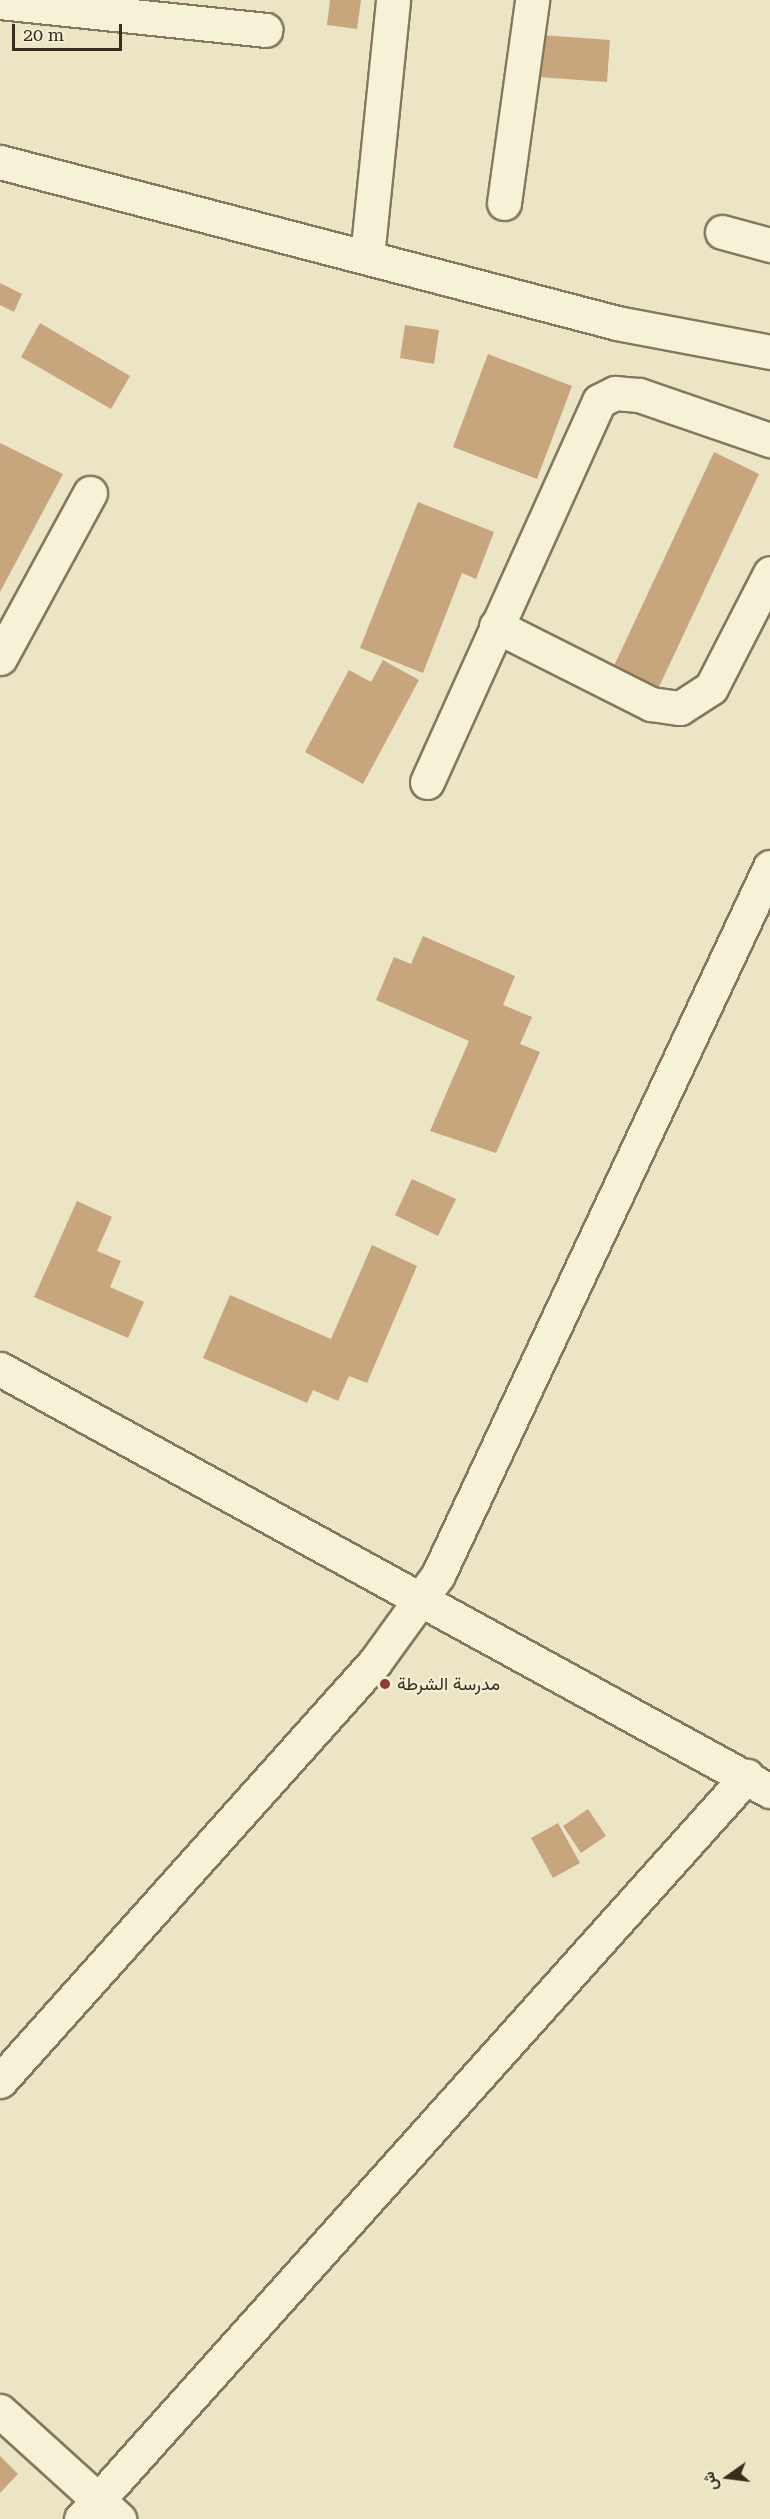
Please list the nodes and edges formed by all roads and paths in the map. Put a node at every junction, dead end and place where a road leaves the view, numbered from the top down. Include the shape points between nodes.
1 (393, 0) edge
2 (532, 0) edge
3 (0, 2) edge
4 (266, 30) dead end
5 (0, 162) edge
6 (504, 203) dead end
7 (722, 232) dead end
8 (770, 245) edge
9 (367, 257) junction
10 (770, 352) edge
11 (770, 440) edge
12 (90, 493) dead end
13 (770, 573) edge
14 (496, 626) junction
15 (0, 658) edge
16 (427, 782) dead end
17 (770, 867) edge
18 (0, 1369) edge
19 (419, 1602) junction
20 (759, 1783) edge
21 (0, 2081) edge
22 (0, 2411) edge
23 (99, 2513) edge

1 - 9 street
2 - 6 street
3 - 4 street
5 - 9 street
7 - 8 street
9 - 10 street via 616,323
11 - 14 street via 639,395 615,393 599,400
12 - 15 street
13 - 14 street via 711,688 680,708 651,704
14 - 16 street
17 - 19 street via 438,1575
18 - 19 street
19 - 20 street
19 - 21 street via 375,1662
20 - 23 street
22 - 23 street

